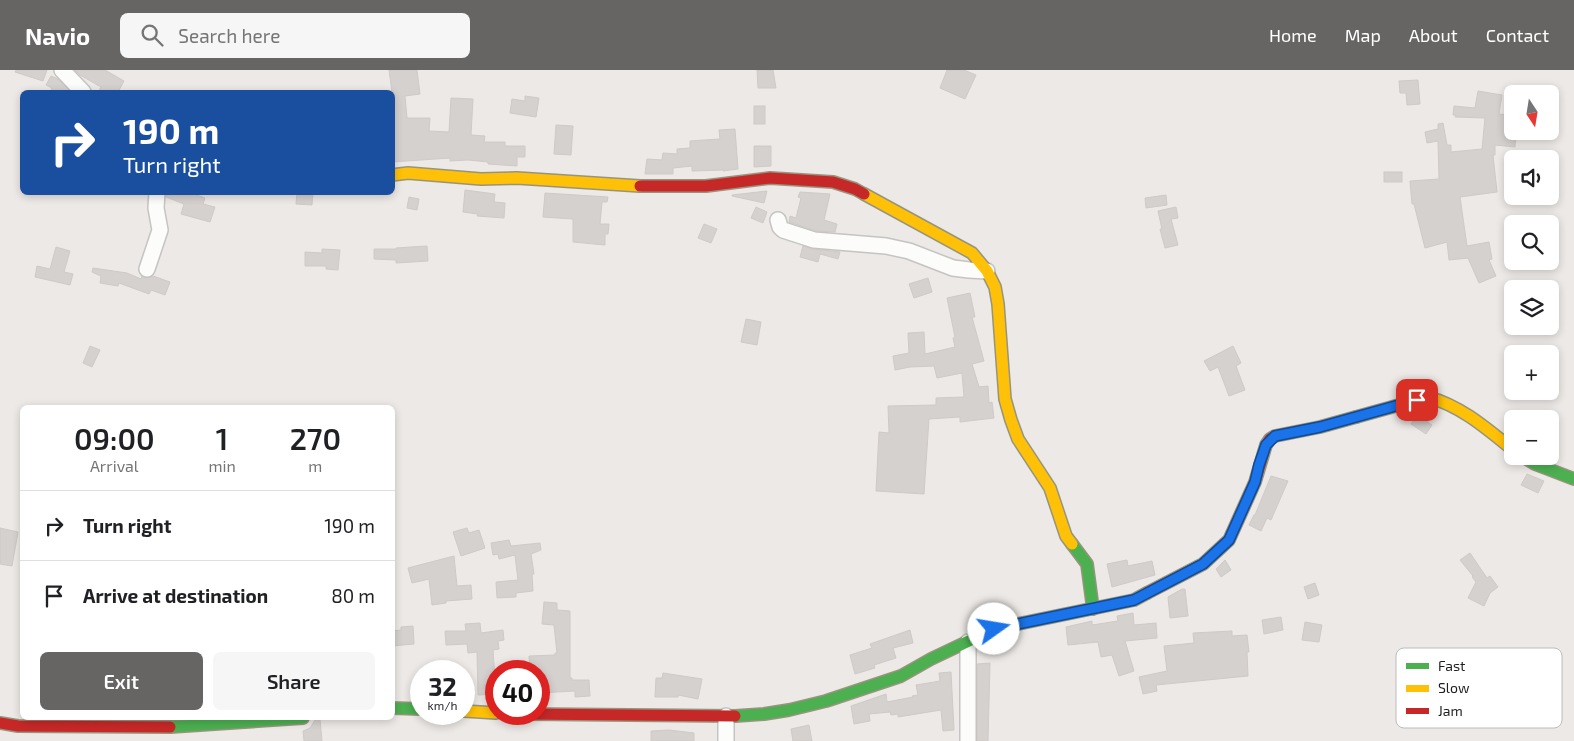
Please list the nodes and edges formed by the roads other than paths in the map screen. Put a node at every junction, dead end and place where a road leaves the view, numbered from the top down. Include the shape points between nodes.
1 (62, 70) edge
2 (81, 90) edge
3 (395, 174) edge
4 (157, 195) edge
5 (778, 220) dead end
6 (148, 269) dead end
7 (987, 271) junction
8 (1504, 443) edge
9 (1538, 465) edge
10 (1574, 479) edge
11 (1093, 609) junction
12 (968, 642) junction
13 (395, 708) edge
14 (410, 709) edge
15 (550, 714) edge
16 (726, 716) junction
17 (279, 720) edge
18 (0, 723) edge
19 (726, 741) edge
20 (968, 741) edge

1 - 2 street
3 - 7 street via 625,186 706,186 770,178 833,182 855,189 972,253
4 - 6 street via 160,230
5 - 7 street via 783,230 814,240 886,246 953,268
7 - 11 street via 995,287 998,304 1005,399 1011,420 1018,438 1050,488 1066,536 1086,564
8 - 11 street via 1454,406 1428,397 1275,436 1266,445 1255,482 1229,540 1220,550 1203,564 1146,595
9 - 10 street
11 - 12 street via 994,629
12 - 16 street via 900,676 826,701 764,714
12 - 20 street
13 - 14 street
15 - 16 street
16 - 19 street
17 - 18 street via 151,728

